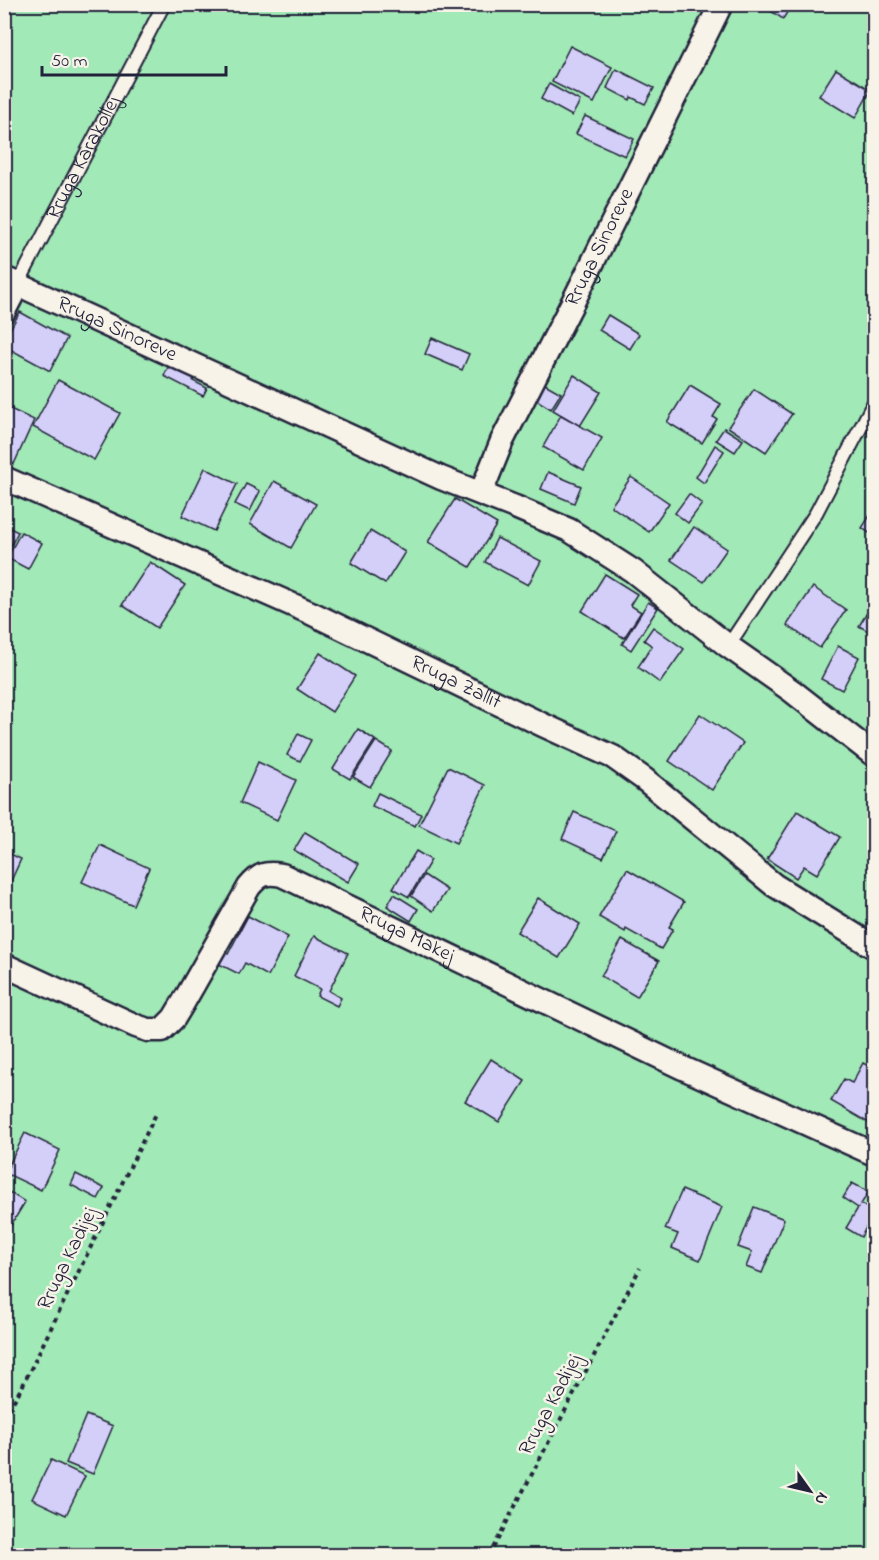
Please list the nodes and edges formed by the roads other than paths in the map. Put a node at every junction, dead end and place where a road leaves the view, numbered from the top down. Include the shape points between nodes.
1 (164, 4) edge
2 (721, 4) edge
3 (11, 281) edge
4 (4, 311) edge
5 (874, 402) edge
6 (4, 478) edge
7 (481, 493) junction
8 (728, 646) junction
9 (874, 755) edge
10 (874, 947) edge
11 (4, 965) edge
12 (874, 1154) edge

1 - 3 lane, Rruga Karakollej
2 - 7 street, Rruga Sinoreve via 502,441
3 - 4 street, Rruga Karakollej
3 - 7 street, Rruga Sinoreve
5 - 8 lane via 816,513
6 - 10 street, Rruga Zallit via 311,613 613,757 774,885
7 - 8 street, Rruga Sinoreve via 569,530 633,571
8 - 9 street, Rruga Sinoreve
11 - 12 street, Rruga Makej via 136,1026 162,1030 174,1018 249,887 263,874 282,875 683,1068

